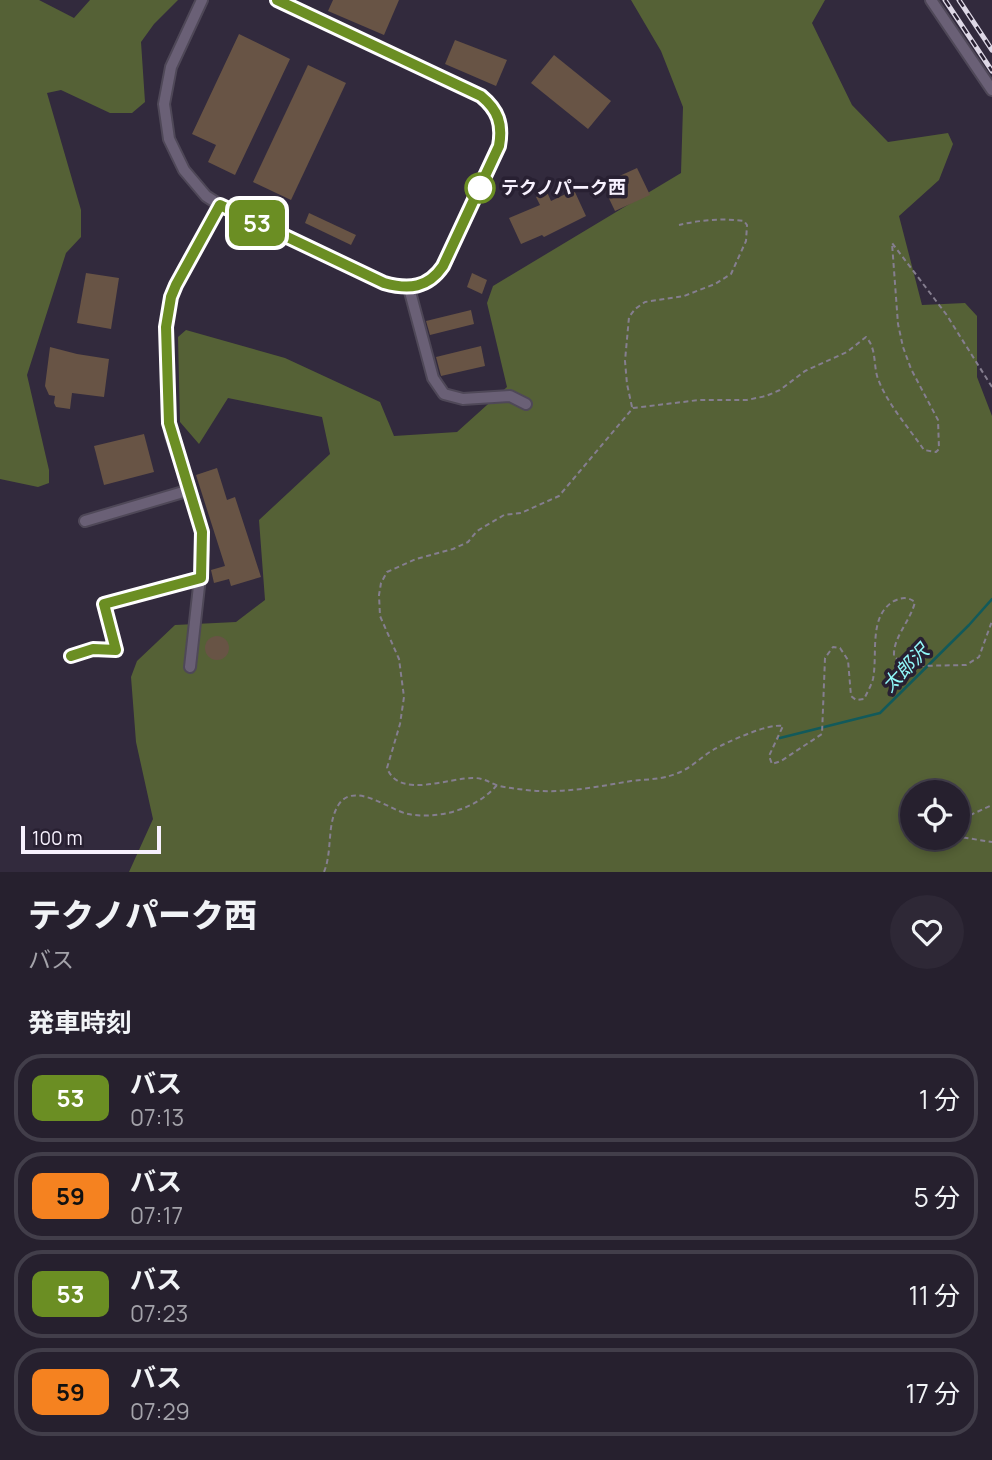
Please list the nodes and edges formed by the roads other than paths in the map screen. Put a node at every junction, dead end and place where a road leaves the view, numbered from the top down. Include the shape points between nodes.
1 (202, 0) edge
2 (277, 0) edge
3 (931, 0) edge
4 (992, 90) edge
5 (220, 205) junction
6 (409, 288) junction
7 (526, 404) dead end
8 (190, 490) junction
9 (85, 521) dead end
10 (201, 578) junction
11 (71, 656) dead end
12 (190, 667) dead end

1 - 5 street via 171,67 165,122 184,170
2 - 6 street via 481,96 499,118 499,146 443,266 430,281
3 - 4 street
5 - 6 street via 384,283
5 - 8 street via 176,285 168,312 169,423
6 - 7 street via 433,378 444,394 463,399 510,396
8 - 9 street
8 - 10 street via 202,532
10 - 11 street via 104,604 116,650 93,649
10 - 12 street

